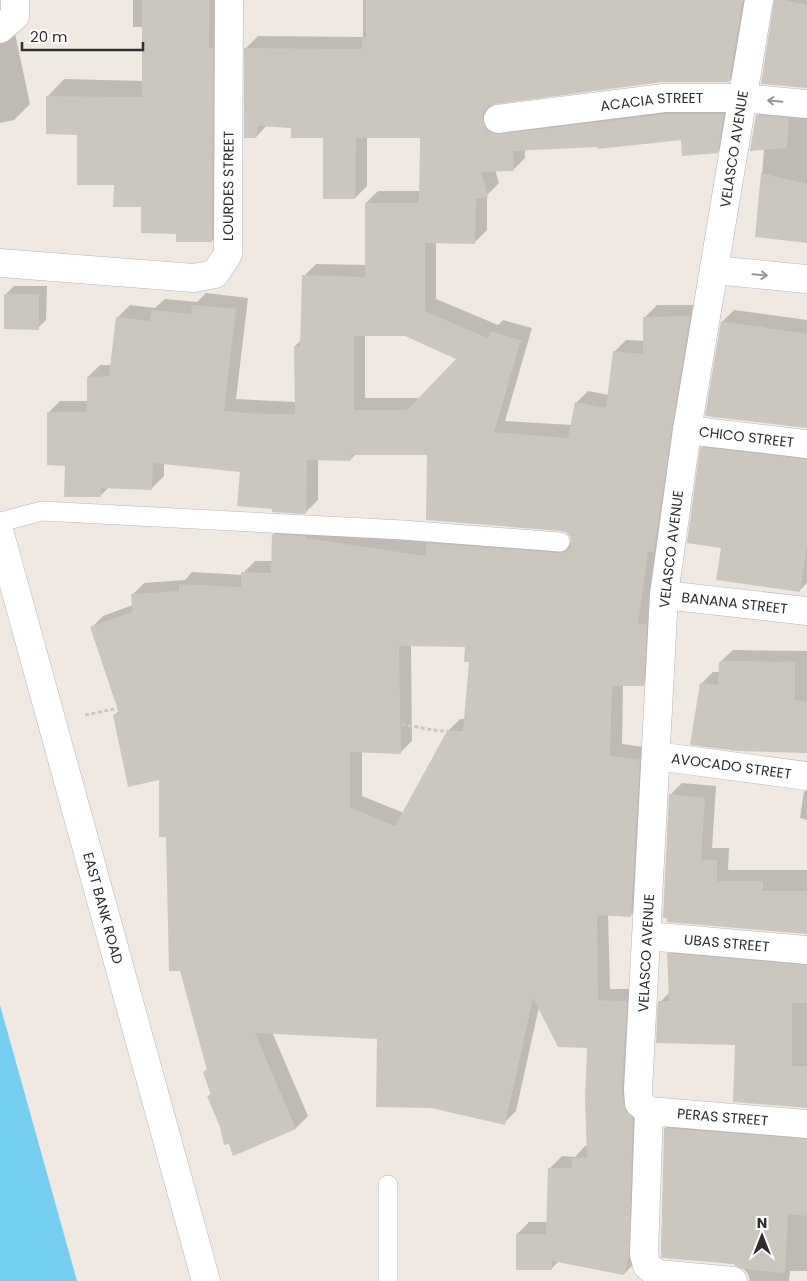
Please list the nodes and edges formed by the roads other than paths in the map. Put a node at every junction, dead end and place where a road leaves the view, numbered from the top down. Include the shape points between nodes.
1 (229, 0) edge
2 (759, 0) edge
3 (742, 98) junction
4 (807, 104) edge
5 (498, 119) dead end
6 (0, 263) edge
7 (714, 270) junction
8 (807, 279) edge
9 (687, 430) junction
10 (807, 444) edge
11 (0, 522) edge
12 (0, 534) edge
13 (560, 542) dead end
14 (664, 595) junction
15 (807, 611) edge
16 (656, 756) junction
17 (807, 776) edge
18 (646, 936) junction
19 (807, 950) edge
20 (644, 1107) junction
21 (807, 1124) edge
22 (388, 1185) dead end
23 (206, 1281) edge
24 (388, 1281) edge
25 (733, 1281) edge

1 - 6 street, LOURDES STREET via 228,254 215,274 194,278
2 - 3 street, VELASCO AVENUE
4 -> 3 street, ACACIA STREET
3 - 5 street, ACACIA STREET via 664,98
3 - 7 street, VELASCO AVENUE
7 -> 8 street
7 - 9 street, VELASCO AVENUE
9 - 10 street, CHICO STREET
9 - 14 street, VELASCO AVENUE
11 - 13 lane via 42,511 403,530
12 - 23 street, EAST BANK ROAD
14 - 15 street, BANANA STREET
14 - 16 street, VELASCO AVENUE
16 - 17 street, AVOCADO STREET
16 - 18 street, VELASCO AVENUE
18 - 19 street, UBAS STREET
18 - 20 street, VELASCO AVENUE via 638,1090
20 - 21 street, PERAS STREET
20 - 25 street, VELASCO AVENUE via 644,1254 647,1266 658,1274
22 - 24 lane

